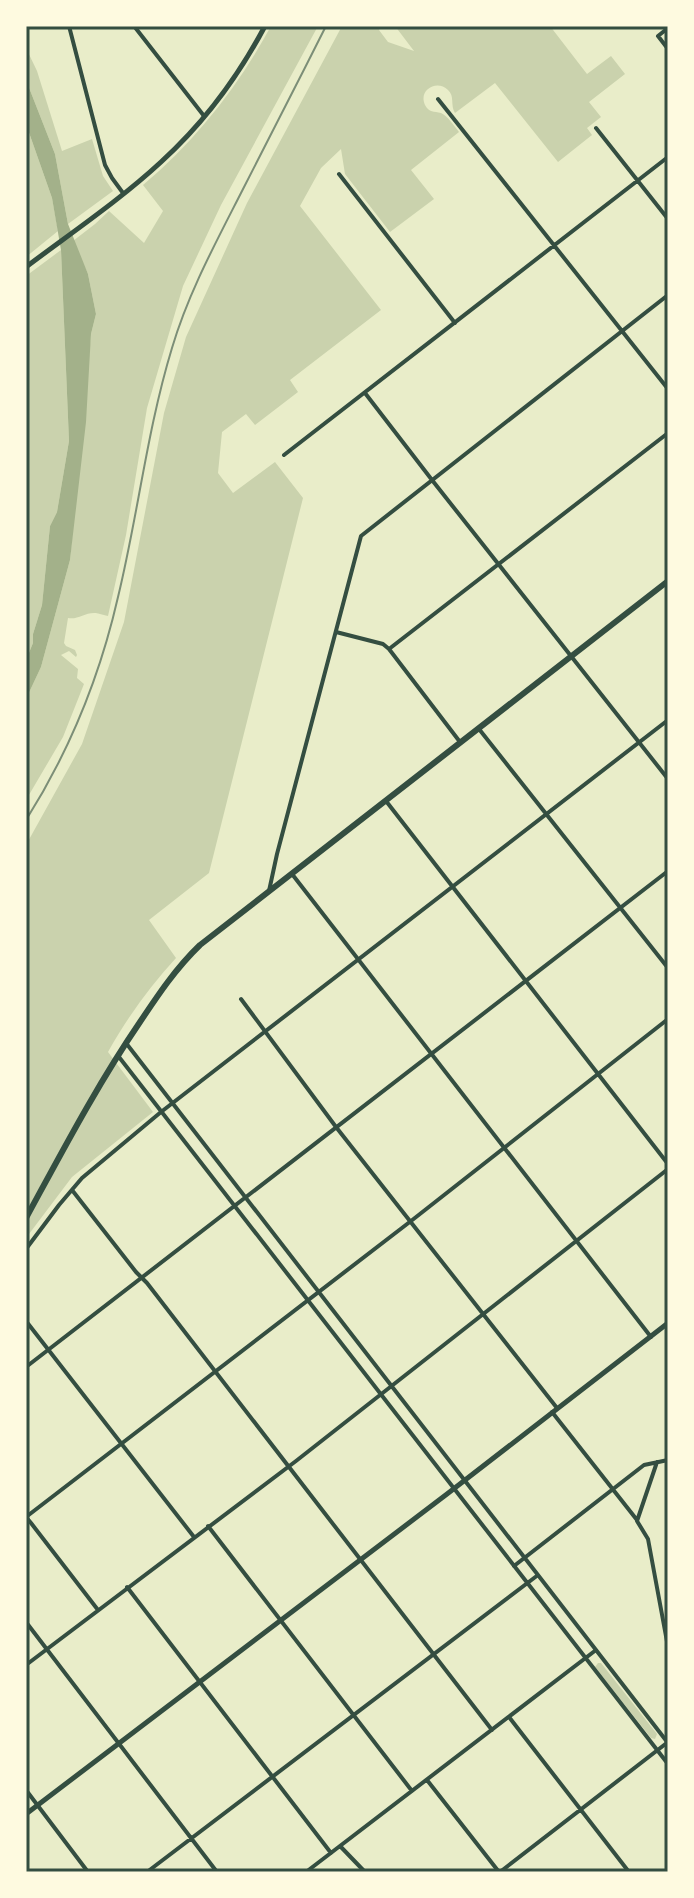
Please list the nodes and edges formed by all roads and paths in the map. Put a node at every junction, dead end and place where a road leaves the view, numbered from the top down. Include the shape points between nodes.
1 (69, 26) edge
2 (134, 26) edge
3 (265, 26) edge
4 (668, 28) edge
5 (668, 49) edge
6 (438, 99) dead end
7 (204, 116) junction
8 (596, 128) dead end
9 (668, 157) edge
10 (339, 174) dead end
11 (637, 180) junction
12 (123, 193) junction
13 (668, 219) edge
14 (554, 245) junction
15 (26, 267) edge
16 (668, 295) edge
17 (455, 323) junction
18 (622, 331) junction
19 (668, 389) edge
20 (365, 393) junction
21 (668, 433) edge
22 (284, 455) dead end
23 (432, 480) junction
24 (499, 565) junction
25 (668, 582) edge
26 (336, 632) junction
27 (389, 649) junction
28 (571, 656) junction
29 (668, 720) edge
30 (478, 728) junction
31 (460, 742) junction
32 (639, 743) junction
33 (668, 779) edge
34 (386, 801) junction
35 (545, 814) junction
36 (668, 871) edge
37 (292, 874) junction
38 (451, 886) junction
39 (269, 891) junction
40 (620, 908) junction
41 (358, 960) junction
42 (668, 968) edge
43 (525, 981) junction
44 (241, 999) dead end
45 (668, 1019) edge
46 (263, 1032) junction
47 (126, 1043) junction
48 (431, 1054) junction
49 (117, 1055) junction
50 (597, 1073) junction
51 (172, 1103) junction
52 (161, 1112) junction
53 (336, 1127) junction
54 (504, 1146) junction
55 (668, 1167) edge
56 (72, 1190) junction
57 (245, 1198) junction
58 (234, 1206) junction
59 (26, 1218) edge
60 (411, 1221) junction
61 (577, 1242) junction
62 (26, 1249) edge
63 (142, 1278) junction
64 (318, 1291) junction
65 (307, 1300) junction
66 (482, 1315) junction
67 (26, 1321) edge
68 (668, 1323) edge
69 (651, 1337) junction
70 (48, 1350) junction
71 (26, 1367) edge
72 (215, 1372) junction
73 (391, 1386) junction
74 (380, 1395) junction
75 (554, 1410) junction
76 (121, 1444) junction
77 (668, 1460) edge
78 (657, 1462) junction
79 (289, 1466) junction
80 (464, 1481) junction
81 (454, 1489) junction
82 (612, 1489) junction
83 (26, 1517) edge
84 (637, 1521) junction
85 (208, 1526) junction
86 (194, 1537) junction
87 (524, 1558) junction
88 (361, 1560) junction
89 (514, 1566) junction
90 (538, 1575) junction
91 (527, 1583) junction
92 (127, 1587) junction
93 (98, 1610) junction
94 (280, 1620) junction
95 (26, 1622) edge
96 (668, 1647) edge
97 (47, 1649) junction
98 (596, 1650) junction
99 (434, 1654) junction
100 (585, 1658) junction
101 (26, 1665) edge
102 (200, 1682) junction
103 (354, 1716) junction
104 (509, 1717) junction
105 (492, 1730) junction
106 (668, 1742) edge
107 (119, 1744) junction
108 (657, 1750) junction
109 (668, 1764) edge
110 (272, 1777) junction
111 (427, 1780) junction
112 (26, 1790) edge
113 (412, 1791) junction
114 (38, 1805) junction
115 (581, 1810) junction
116 (26, 1814) edge
117 (191, 1839) junction
118 (340, 1846) junction
119 (331, 1853) junction
120 (88, 1872) edge
121 (147, 1872) edge
122 (217, 1872) edge
123 (306, 1872) edge
124 (365, 1872) edge
125 (499, 1872) edge
126 (629, 1872) edge

1 - 12 street via 107,169
2 - 7 street
3 - 7 street
4 - 5 street via 658,36
6 - 14 street
7 - 12 street via 171,153
8 - 11 street
9 - 11 street
10 - 17 street
11 - 13 street
11 - 14 street
12 - 15 street
14 - 17 street
14 - 18 street
16 - 18 street
17 - 20 street
18 - 19 street
18 - 23 street
20 - 22 street
20 - 23 street
21 - 24 street
23 - 24 street
23 - 26 street via 361,536
24 - 27 street
24 - 28 street
25 - 28 main road
26 - 27 street
26 - 39 street
27 - 31 street
28 - 30 main road
28 - 32 street
29 - 32 street
30 - 31 main road
30 - 35 street
31 - 34 main road
32 - 33 street
32 - 35 street
34 - 37 main road
34 - 38 street
35 - 38 street
35 - 40 street
36 - 40 street
37 - 39 main road
37 - 41 street
38 - 41 street
38 - 43 street
39 - 47 main road via 200,945 168,980
40 - 42 street
40 - 43 street
41 - 46 street
41 - 48 street
43 - 48 street
43 - 50 street
44 - 46 street
45 - 50 street
46 - 51 street
46 - 53 street
47 - 49 main road
47 - 51 street
48 - 53 street
48 - 54 street
49 - 52 street
49 - 59 main road
50 - 54 street
50 - 55 street
51 - 52 street
51 - 57 street
52 - 56 street
52 - 58 street
53 - 57 street
53 - 60 street
54 - 60 street
54 - 61 street
55 - 61 street
56 - 62 street
56 - 63 street
57 - 58 street
57 - 64 street
58 - 63 street
58 - 65 street
60 - 64 street
60 - 66 street
61 - 66 street
61 - 69 street
63 - 70 street
63 - 72 street
64 - 65 street
64 - 73 street
65 - 72 street
65 - 74 street
66 - 73 street
66 - 75 street
67 - 70 street
68 - 69 street
69 - 75 street
70 - 71 street
70 - 76 street
72 - 76 street
72 - 79 street
73 - 74 street
73 - 80 street
74 - 79 street
74 - 81 street
75 - 80 street
75 - 82 street
76 - 83 street
76 - 86 street
77 - 78 street
78 - 82 street via 644,1465
78 - 84 street
79 - 85 street
79 - 88 street
80 - 81 street
80 - 87 street
81 - 88 street
81 - 89 street
82 - 84 street
82 - 87 street
83 - 93 street
84 - 96 street via 648,1539
85 - 86 street
85 - 94 street
86 - 92 street
87 - 89 street
87 - 90 street
88 - 94 street
88 - 99 street
89 - 91 street
90 - 91 street
90 - 98 street
91 - 99 street
91 - 100 street
92 - 93 street
92 - 102 street
93 - 97 street
94 - 102 street
94 - 103 street
95 - 97 street
97 - 101 street
97 - 107 street
98 - 100 street
98 - 106 street
99 - 103 street
99 - 105 street
100 - 104 street
100 - 108 street
102 - 107 street
102 - 110 street
103 - 110 street
103 - 113 street
104 - 105 street
104 - 115 street
105 - 111 street
106 - 108 street
107 - 114 street
107 - 117 street
108 - 109 street
108 - 115 street
110 - 117 street
110 - 119 street
111 - 113 street
111 - 125 street
112 - 114 street
113 - 118 street
114 - 116 street
114 - 120 street
115 - 125 street
115 - 126 street
117 - 121 street
117 - 122 street
118 - 119 street
118 - 124 street
119 - 123 street

